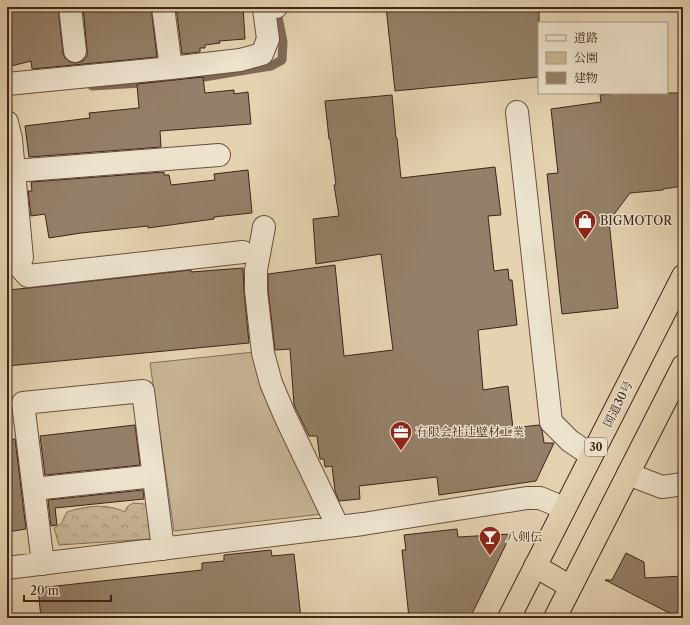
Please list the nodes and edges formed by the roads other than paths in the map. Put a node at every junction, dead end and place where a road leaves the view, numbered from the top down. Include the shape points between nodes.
1 (70, 7) edge
2 (163, 7) edge
3 (269, 8) edge
4 (75, 51) dead end
5 (171, 68) junction
6 (7, 84) edge
7 (517, 112) dead end
8 (7, 122) edge
9 (219, 155) dead end
10 (14, 171) junction
11 (264, 227) dead end
12 (244, 252) dead end
13 (10, 259) edge
14 (683, 276) edge
15 (683, 366) edge
16 (591, 455) junction
17 (628, 474) junction
18 (154, 476) junction
19 (683, 484) edge
20 (34, 489) junction
21 (564, 508) junction
22 (338, 527) junction
23 (163, 549) junction
24 (43, 564) junction
25 (535, 566) junction
26 (7, 568) edge
27 (571, 587) junction
28 (509, 618) edge
29 (556, 618) edge

1 - 4 street
2 - 5 street
3 - 5 street via 268,39 262,54 240,60
5 - 6 street
7 - 16 street via 551,422 570,441
8 - 10 street
9 - 10 street
10 - 13 street via 22,258
11 - 22 street via 256,270 256,291 264,353 271,383
12 - 13 street via 28,276
14 - 16 highway, 国道30号 / 30
15 - 17 highway
16 - 21 highway, 国道30号 / 30
17 - 19 street via 662,487
17 - 27 highway
18 - 20 street
18 - 20 street via 143,391 23,403
18 - 23 street
20 - 24 street
21 - 22 street via 540,498 527,498
21 - 25 highway, 国道30号 / 30
22 - 23 street
23 - 24 street
24 - 26 street
25 - 27 highway
25 - 28 highway, 国道30号 / 30
27 - 29 highway

